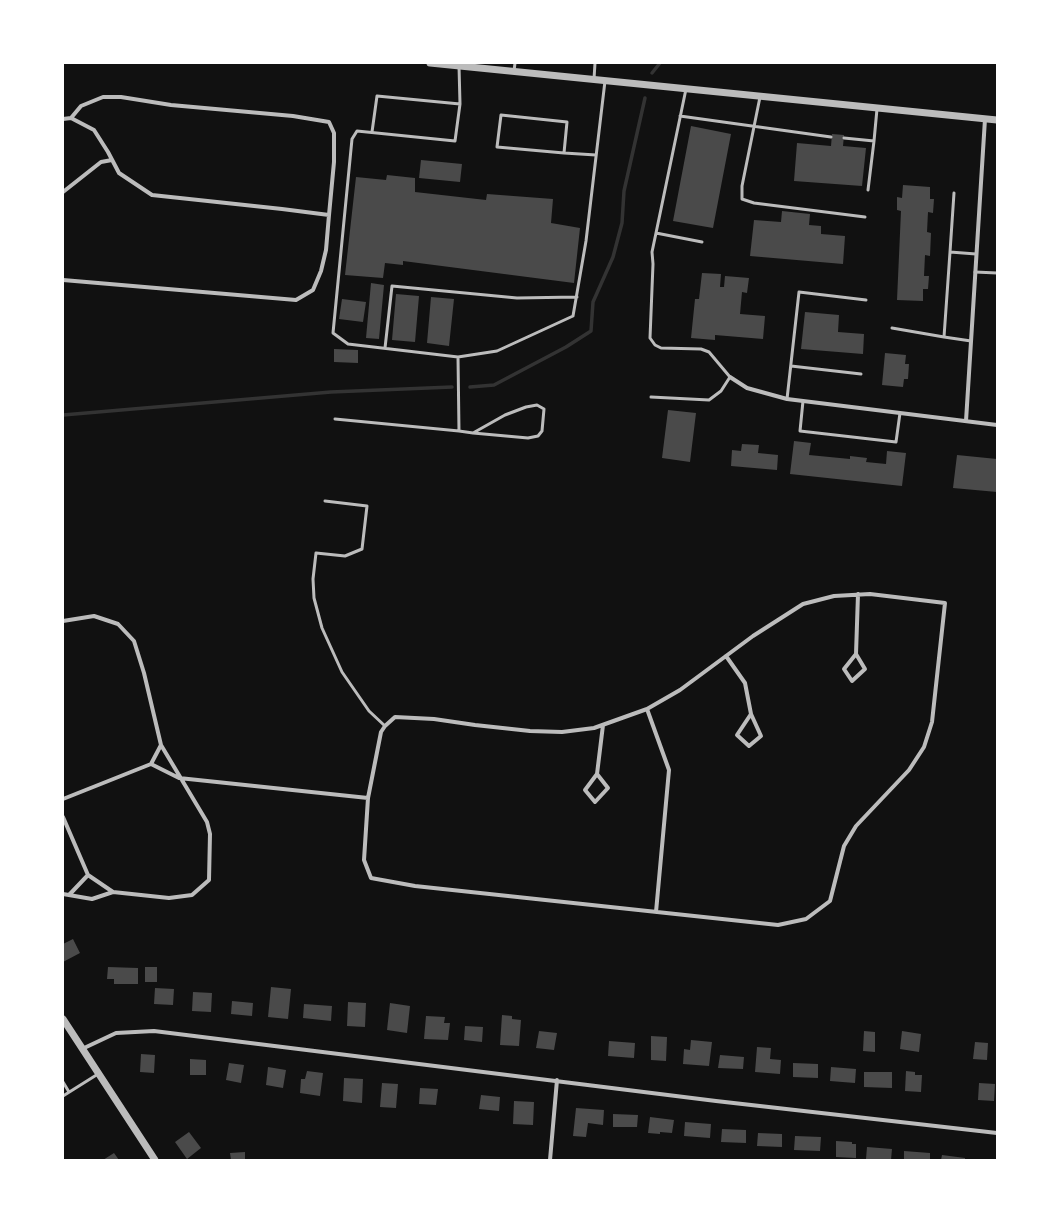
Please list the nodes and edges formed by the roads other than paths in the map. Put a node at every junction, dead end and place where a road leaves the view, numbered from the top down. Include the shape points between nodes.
1 (430, 63) edge
2 (515, 63) edge
3 (595, 63) edge
4 (459, 66) junction
5 (514, 71) junction
6 (594, 80) junction
7 (605, 81) junction
8 (686, 89) junction
9 (760, 97) junction
10 (460, 104) junction
11 (877, 109) junction
12 (680, 116) junction
13 (71, 118) junction
14 (63, 119) edge
15 (985, 119) junction
16 (997, 120) edge
17 (754, 127) junction
18 (372, 132) junction
19 (831, 136) dead end
20 (844, 138) dead end
21 (874, 141) junction
22 (564, 153) junction
23 (596, 156) junction
24 (112, 160) junction
25 (868, 190) dead end
26 (63, 192) edge
27 (954, 193) dead end
28 (329, 215) junction
29 (865, 217) dead end
30 (656, 233) junction
31 (702, 242) dead end
32 (950, 252) junction
33 (976, 254) junction
34 (975, 272) junction
35 (997, 273) edge
36 (63, 280) edge
37 (576, 297) junction
38 (866, 300) dead end
39 (892, 328) dead end
40 (944, 337) junction
41 (971, 341) junction
42 (385, 348) junction
43 (458, 357) junction
44 (791, 366) junction
45 (861, 374) dead end
46 (730, 377) junction
47 (651, 397) dead end
48 (787, 399) junction
49 (803, 400) junction
50 (900, 413) junction
51 (335, 419) dead end
52 (966, 421) junction
53 (997, 424) edge
54 (459, 431) junction
55 (473, 433) junction
56 (325, 501) dead end
57 (858, 594) junction
58 (63, 621) edge
59 (856, 654) junction
60 (726, 656) junction
61 (646, 709) junction
62 (751, 714) junction
63 (603, 725) junction
64 (385, 726) junction
65 (161, 745) junction
66 (152, 764) junction
67 (598, 774) junction
68 (180, 778) junction
69 (368, 798) junction
70 (63, 799) edge
71 (63, 817) edge
72 (88, 875) junction
73 (113, 892) junction
74 (63, 894) edge
75 (69, 895) junction
76 (656, 912) junction
77 (63, 1019) edge
78 (82, 1049) junction
79 (98, 1074) junction
80 (556, 1080) junction
81 (63, 1082) edge
82 (69, 1092) junction
83 (63, 1096) edge
84 (997, 1133) edge
85 (155, 1160) edge
86 (550, 1160) edge

1 - 4 street
2 - 5 lane
3 - 6 lane
4 - 5 street
4 - 10 lane
5 - 6 street
6 - 7 street
7 - 8 street
7 - 23 lane
8 - 9 street
8 - 12 lane
9 - 11 street
9 - 17 lane
10 - 18 lane via 377,96
10 - 18 lane via 455,141
11 - 15 street
11 - 21 lane
12 - 17 lane
12 - 30 lane
13 - 14 street
13 - 24 street via 94,130
13 - 28 street via 81,106 103,97 121,97 329,122 334,133 334,162
15 - 16 street
15 - 33 street
17 - 19 lane
17 - 29 lane via 742,186 742,199 754,203
18 - 42 lane via 357,131 352,139 333,333 348,344
20 - 21 lane
21 - 25 lane
22 - 22 lane via 498,147 501,115 567,122
22 - 23 lane
23 - 37 lane via 586,241
24 - 26 street via 101,162
24 - 28 street via 119,172 152,195
27 - 32 lane
28 - 36 street via 321,271 313,290 296,300
30 - 31 lane
30 - 46 lane via 652,252 650,338 661,348 701,349 709,352
32 - 33 lane
32 - 40 lane
33 - 34 street
34 - 35 lane
34 - 41 street
37 - 42 lane via 517,298 392,286
37 - 43 lane via 573,316 497,351
38 - 44 lane via 799,292
39 - 40 lane
40 - 41 lane
41 - 52 street
42 - 43 lane
43 - 54 lane
44 - 45 lane
44 - 48 lane
46 - 47 lane via 721,391 709,400
46 - 48 street via 747,388
48 - 49 street
49 - 50 street
49 - 50 lane via 800,431 896,442
50 - 52 street
51 - 54 lane
52 - 53 street
54 - 55 lane
55 - 55 lane via 528,438 538,436 542,431 544,409 537,406 526,407 505,415
56 - 64 lane via 367,506 362,549 346,556 316,553 314,598 322,628 342,672 369,711
57 - 59 street
57 - 60 street via 834,596 802,604
57 - 76 street via 945,603 932,722 924,747 909,770 856,826 844,846 830,901 806,919 778,925
58 - 65 street via 94,616 118,624 134,641
59 - 59 street via 865,669 852,681 844,669
60 - 61 street via 680,690
60 - 62 street via 745,683
61 - 63 street
61 - 76 street via 669,770
62 - 62 street via 761,736 749,746 737,735
63 - 64 street via 562,732 530,731 434,719 395,717
63 - 67 street
64 - 69 street via 380,732
65 - 66 street
65 - 68 street
66 - 68 street
66 - 70 street
67 - 67 street via 608,788 595,802 585,790
68 - 69 street
68 - 73 street via 207,822 210,834 209,880 192,895 169,898
69 - 76 street via 364,860 371,878 415,886
71 - 72 street
72 - 73 street
72 - 75 street
73 - 75 street via 92,899
74 - 75 street
77 - 78 street
78 - 79 street
78 - 80 street via 116,1033 154,1031
79 - 82 lane
79 - 85 street
80 - 84 street
80 - 86 street
81 - 82 lane
82 - 83 lane

